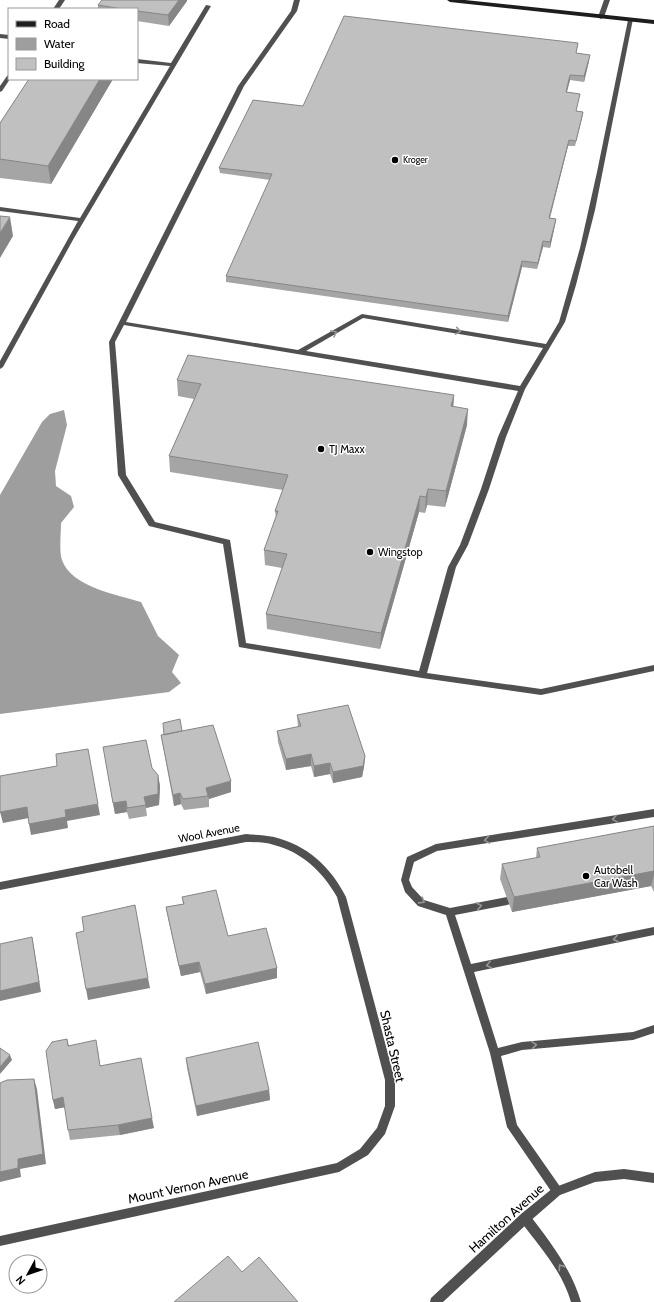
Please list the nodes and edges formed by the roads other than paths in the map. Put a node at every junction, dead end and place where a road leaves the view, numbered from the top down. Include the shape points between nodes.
1 (297, 0) edge
2 (450, 0) edge
3 (607, 0) edge
4 (208, 6) dead end
5 (601, 16) junction
6 (630, 20) junction
7 (654, 22) edge
8 (138, 61) edge
9 (173, 65) junction
10 (8, 78) edge
11 (0, 90) edge
12 (0, 209) edge
13 (82, 220) junction
14 (121, 324) junction
15 (547, 346) junction
16 (300, 352) junction
17 (0, 366) edge
18 (522, 389) junction
19 (654, 668) edge
20 (422, 675) junction
21 (654, 813) edge
22 (0, 886) edge
23 (507, 901) edge
24 (450, 912) junction
25 (654, 931) edge
26 (469, 969) junction
27 (369, 1001) joint
28 (654, 1029) edge
29 (495, 1052) junction
30 (373, 1141) joint
31 (654, 1178) edge
32 (557, 1191) junction
33 (525, 1218) junction
34 (0, 1241) edge
35 (435, 1302) edge
36 (576, 1302) edge

1 - 14 street via 294,10 241,86
2 - 5 main road
3 - 5 street
4 - 9 street
5 - 6 main road
6 - 7 main road
6 - 15 street via 601,170 572,287 562,322
8 - 9 street
9 - 13 street
10 - 11 street
12 - 13 street
13 - 17 street
14 - 16 street
14 - 20 street via 112,342 122,475 152,524 227,542 242,645
16 -> 15 street via 362,316
15 - 18 street
16 - 18 street
18 - 20 street via 502,437 464,545 452,567
19 - 20 street via 541,692
21 -> 24 street via 436,848 410,860 405,880 408,890 421,903
22 - 27 street, Wool Avenue via 246,838 275,841 296,849 318,864 335,884 341,897
24 -> 23 street
24 - 26 street
25 -> 26 street
26 - 29 street
27 - 30 street, Shasta Street via 390,1080 390,1106 381,1131
29 -> 28 street via 522,1046 633,1036
29 - 32 street via 512,1127
30 - 34 street, Mount Vernon Avenue via 364,1152 340,1167
31 - 32 street, Hamilton Avenue via 624,1174 595,1177
32 - 33 street, Hamilton Avenue
33 - 35 street, Hamilton Avenue
36 -> 33 street via 573,1288 564,1270

